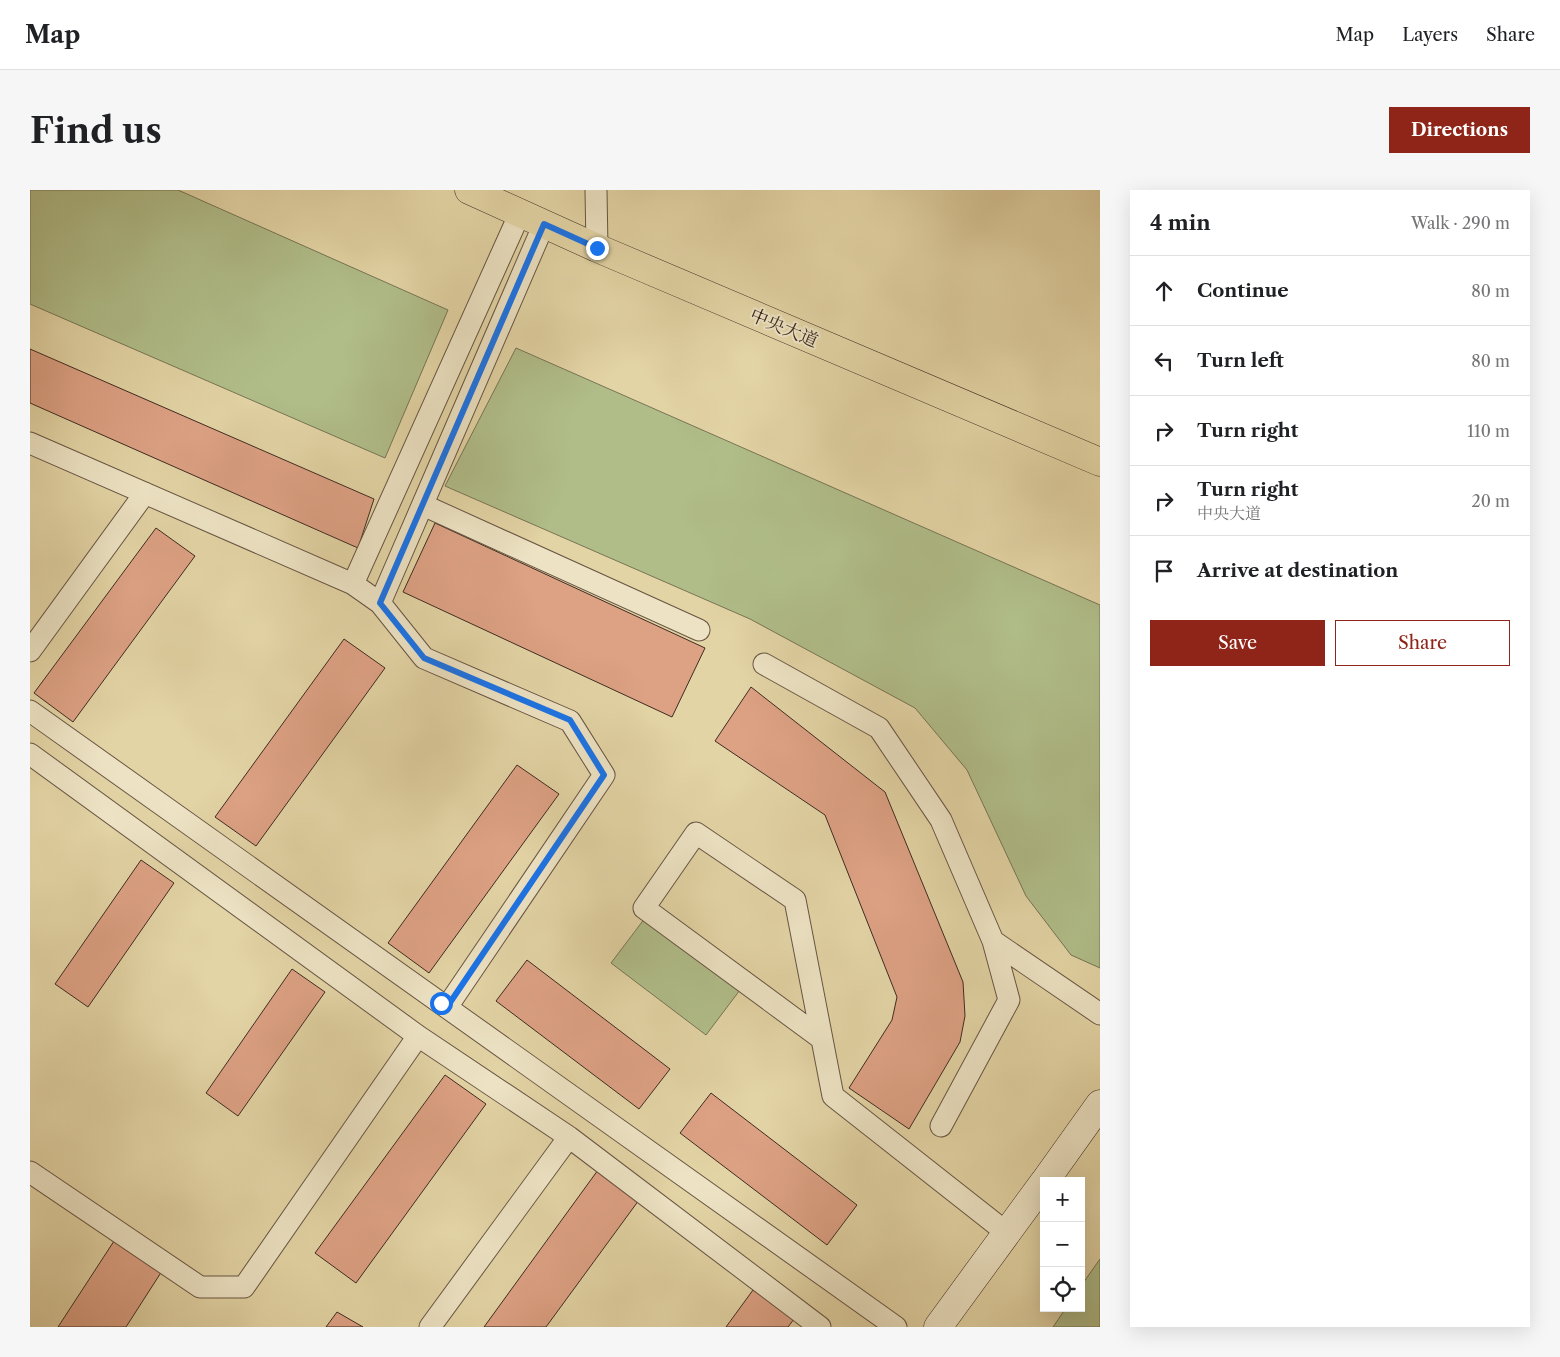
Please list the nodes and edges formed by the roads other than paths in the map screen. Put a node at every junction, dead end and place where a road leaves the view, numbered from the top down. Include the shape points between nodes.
1 (468, 190) edge
2 (596, 190) edge
3 (532, 219) junction
4 (597, 248) junction
5 (30, 443) edge
6 (1100, 462) edge
7 (145, 493) junction
8 (422, 505) junction
9 (353, 584) junction
10 (380, 603) junction
11 (699, 630) dead end
12 (30, 651) edge
13 (764, 664) dead end
14 (30, 711) edge
15 (30, 754) edge
16 (993, 941) junction
17 (447, 1007) junction
18 (1100, 1014) edge
19 (418, 1036) junction
20 (822, 1039) junction
21 (1100, 1104) edge
22 (941, 1126) dead end
23 (569, 1137) junction
24 (30, 1172) edge
25 (1047, 1177) edge
26 (1040, 1187) edge
27 (1007, 1233) junction
28 (430, 1327) edge
29 (820, 1327) edge
30 (896, 1327) edge
31 (938, 1327) edge

1 - 3 main road, 中央大道
2 - 4 street
3 - 4 main road, 中央大道
3 - 8 street
3 - 9 street
4 - 6 main road, 中央大道
5 - 7 street
7 - 9 street
7 - 12 street
8 - 10 street
8 - 11 street
9 - 10 street
10 - 17 street via 424,658 570,720 604,775
13 - 16 street via 879,728 940,820
14 - 17 street
15 - 19 street
16 - 18 street
16 - 22 street via 1009,1000
17 - 30 street
19 - 23 street
19 - 24 street via 244,1287 200,1287
20 - 20 street via 795,900 696,833 644,908
20 - 27 street via 833,1096
21 - 25 street
23 - 28 street
23 - 29 street
26 - 27 street
27 - 31 street

